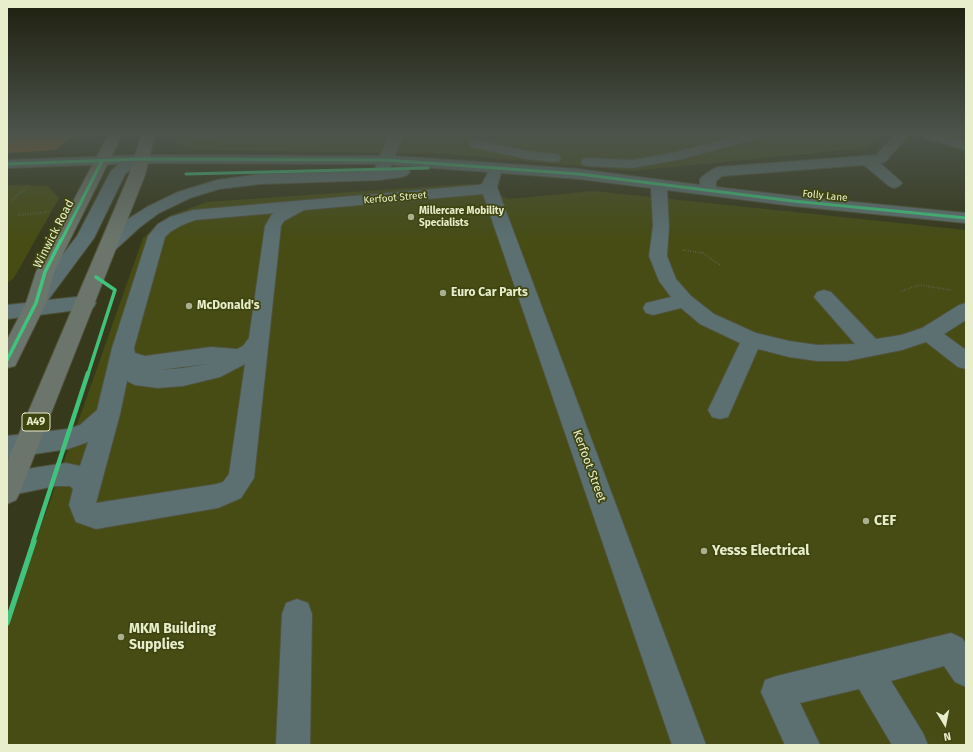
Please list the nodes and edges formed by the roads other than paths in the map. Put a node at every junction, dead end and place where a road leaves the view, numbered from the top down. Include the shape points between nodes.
1 (95, 170) edge
2 (97, 170) edge
3 (101, 170) edge
4 (140, 170) edge
5 (144, 170) edge
6 (309, 170) edge
7 (359, 170) edge
8 (471, 170) edge
9 (727, 170) edge
10 (878, 170) edge
11 (172, 174) dead end
12 (7, 175) edge
13 (116, 176) junction
14 (54, 177) dead end
15 (74, 177) dead end
16 (492, 177) junction
17 (659, 184) junction
18 (894, 184) dead end
19 (708, 190) junction
20 (301, 206) junction
21 (966, 218) edge
22 (272, 226) junction
23 (157, 236) junction
24 (109, 246) junction
25 (824, 297) dead end
26 (684, 301) junction
27 (86, 302) junction
28 (35, 305) junction
29 (653, 308) dead end
30 (966, 310) edge
31 (7, 312) edge
32 (928, 332) junction
33 (752, 340) junction
34 (872, 349) junction
35 (249, 350) junction
36 (124, 353) junction
37 (7, 360) edge
38 (966, 361) edge
39 (720, 410) dead end
40 (108, 414) junction
41 (16, 446) edge
42 (8, 487) edge
43 (86, 489) junction
44 (297, 614) dead end
45 (966, 670) edge
46 (867, 671) junction
47 (293, 745) edge
48 (689, 745) edge
49 (803, 745) edge
50 (911, 745) edge

1 - 15 street
2 - 28 highway, Winwick Road via 45,272
3 - 13 street
4 - 13 street
5 - 24 highway, A49
6 - 11 street, Kerfoot Street
7 - 24 street via 217,185 184,195 153,210
8 - 16 street, Kerfoot Street
9 - 19 street via 713,174 708,179
10 - 18 street
12 - 14 street
13 - 28 street via 85,238
16 - 17 street, Kerfoot Street via 579,174
16 - 20 street, Kerfoot Street via 479,190
16 - 48 street, Kerfoot Street
17 - 19 street, Folly Lane
17 - 26 street via 658,256 668,282
19 - 21 street, Folly Lane
20 - 22 street via 278,218
20 - 23 street, Kerfoot Street via 193,215 164,228
22 - 23 street via 259,219 249,218 182,225
22 - 35 street
23 - 36 street
24 - 27 highway, A49
25 - 34 street
26 - 29 street
26 - 33 street via 707,318
27 - 28 street
27 - 41 highway, A49
28 - 31 street
28 - 37 highway, Winwick Road
30 - 32 street
32 - 34 street via 902,342
32 - 38 street
33 - 34 street via 817,353 847,353
33 - 39 street
35 - 36 street via 212,371 158,379 135,376
35 - 43 street via 246,442 240,478 232,490 218,496 96,516 85,513 82,505
36 - 40 street
40 - 41 street via 88,432 68,439
40 - 43 street
41 - 42 highway, A49
42 - 43 street via 66,474 82,480
44 - 47 street
45 - 46 street via 952,650
46 - 49 street via 778,692
46 - 50 street

